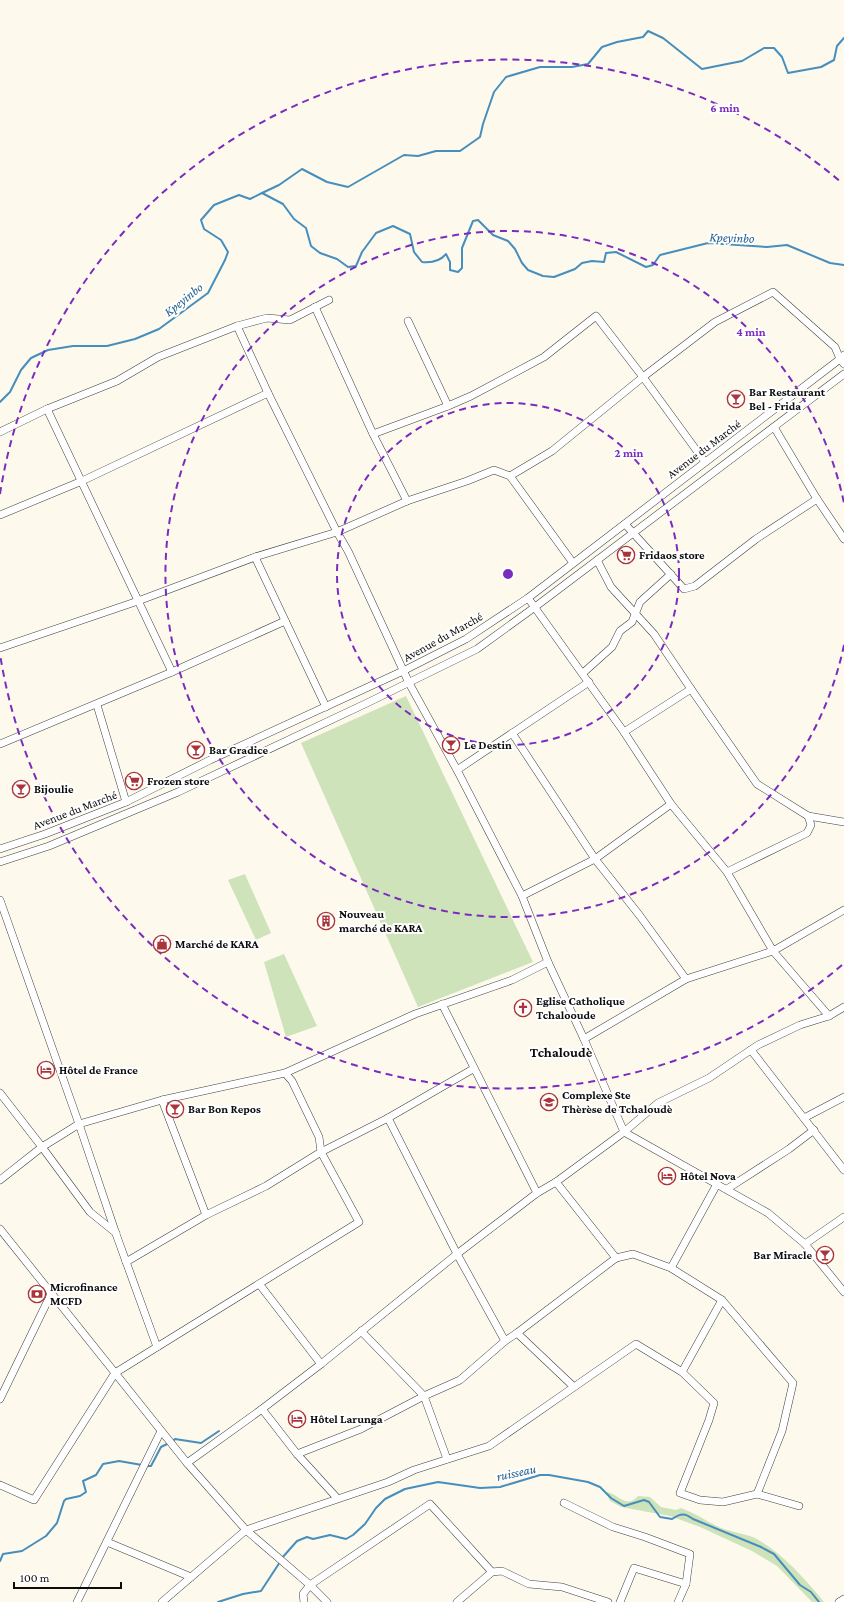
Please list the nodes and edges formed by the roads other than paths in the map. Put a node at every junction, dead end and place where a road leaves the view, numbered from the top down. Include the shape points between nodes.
1 (328, 300) dead end
2 (316, 307) junction
3 (408, 321) dead end
4 (237, 326) junction
5 (843, 359) edge
6 (844, 374) edge
7 (643, 377) junction
8 (268, 393) junction
9 (448, 406) junction
10 (47, 409) junction
11 (774, 427) junction
12 (0, 432) edge
13 (373, 434) junction
14 (705, 462) junction
15 (510, 476) junction
16 (82, 481) junction
17 (817, 499) junction
18 (407, 501) junction
19 (0, 515) edge
20 (625, 524) junction
21 (337, 532) junction
22 (632, 534) junction
23 (844, 539) edge
24 (256, 557) junction
25 (597, 560) junction
26 (572, 563) junction
27 (671, 574) junction
28 (528, 598) junction
29 (138, 601) junction
30 (535, 607) junction
31 (635, 611) junction
32 (285, 621) junction
33 (0, 648) edge
34 (403, 671) junction
35 (172, 672) junction
36 (583, 674) junction
37 (589, 682) junction
38 (409, 683) junction
39 (691, 689) junction
40 (96, 705) junction
41 (326, 707) junction
42 (624, 732) junction
43 (512, 733) junction
44 (0, 744) edge
45 (457, 770) junction
46 (172, 779) junction
47 (178, 792) junction
48 (126, 802) junction
49 (671, 804) junction
50 (808, 816) junction
51 (844, 822) edge
52 (45, 834) junction
53 (49, 846) junction
54 (0, 849) edge
55 (595, 859) junction
56 (0, 862) edge
57 (727, 872) junction
58 (522, 896) junction
59 (0, 900) edge
60 (844, 910) edge
61 (3, 915) edge
62 (773, 951) junction
63 (548, 962) junction
64 (686, 979) junction
65 (442, 1004) junction
66 (844, 1008) edge
67 (829, 1016) junction
68 (584, 1039) junction
69 (751, 1050) junction
70 (473, 1069) junction
71 (285, 1073) junction
72 (0, 1093) edge
73 (844, 1097) edge
74 (162, 1100) junction
75 (388, 1118) junction
76 (804, 1118) junction
77 (79, 1124) junction
78 (814, 1130) junction
79 (624, 1132) junction
80 (42, 1148) junction
81 (321, 1152) junction
82 (844, 1170) edge
83 (0, 1180) edge
84 (556, 1182) junction
85 (717, 1184) junction
86 (727, 1189) junction
87 (537, 1193) junction
88 (206, 1215) junction
89 (844, 1217) edge
90 (0, 1229) edge
91 (116, 1234) junction
92 (805, 1244) junction
93 (457, 1254) junction
94 (616, 1258) junction
95 (126, 1262) junction
96 (671, 1268) junction
97 (260, 1285) junction
98 (844, 1292) edge
99 (51, 1294) junction
100 (722, 1300) junction
101 (361, 1331) junction
102 (517, 1333) junction
103 (504, 1341) junction
104 (157, 1347) junction
105 (321, 1364) junction
106 (682, 1372) junction
107 (115, 1373) junction
108 (574, 1387) junction
109 (424, 1396) junction
110 (0, 1399) edge
111 (262, 1409) junction
112 (161, 1431) junction
113 (297, 1454) junction
114 (447, 1459) junction
115 (187, 1463) junction
116 (0, 1484) edge
117 (758, 1494) junction
118 (337, 1498) junction
119 (564, 1503) dead end
120 (799, 1506) dead end
121 (246, 1530) junction
122 (107, 1542) junction
123 (492, 1572) junction
124 (191, 1577) junction
125 (686, 1584) junction
126 (310, 1585) junction
127 (844, 1599) edge
128 (77, 1602) edge
129 (162, 1602) edge
130 (304, 1602) edge
131 (327, 1602) edge
132 (457, 1602) edge
133 (608, 1602) edge
134 (620, 1602) edge
135 (678, 1602) edge
136 (839, 1602) edge

1 - 2 street
2 - 4 street via 290,320 267,318
2 - 13 street
3 - 9 street
4 - 8 street
4 - 10 street via 158,357 117,381
5 - 7 street via 835,347 773,292 715,322
5 - 14 street, Avenue du Marché
6 - 11 street, Avenue du Marché
7 - 9 street via 596,316 544,357
7 - 14 street
7 - 15 street via 552,451
8 - 16 street
8 - 21 street
9 - 13 street
10 - 12 street
10 - 16 street
11 - 17 street
11 - 22 street, Avenue du Marché
13 - 18 street
14 - 20 street, Avenue du Marché
15 - 18 street via 494,470
15 - 26 street
16 - 19 street
16 - 29 street
17 - 23 street
17 - 27 street via 756,539 695,586 684,589
18 - 21 street
20 - 22 street
20 - 26 street, Avenue du Marché
21 - 24 street
21 - 34 street
22 - 25 street, Avenue du Marché
22 - 27 street
24 - 29 street
24 - 32 street
25 - 30 street, Avenue du Marché
25 - 31 street via 611,587
26 - 28 street, Avenue du Marché
27 - 31 street via 640,602
28 - 30 street
28 - 34 street, Avenue du Marché via 466,639
29 - 33 street
29 - 35 street
30 - 36 street
30 - 38 street, Avenue du Marché via 476,649
31 - 36 street via 632,622 620,631 612,648
31 - 39 street via 654,634
32 - 35 street
32 - 41 street
34 - 38 street
34 - 41 street, Avenue du Marché
35 - 40 street
36 - 37 street
37 - 42 street
37 - 43 street
38 - 45 street
38 - 47 street, Avenue du Marché
39 - 42 street
39 - 50 street via 757,784
40 - 44 street
40 - 48 street
41 - 46 street, Avenue du Marché
42 - 49 street
43 - 45 street
43 - 55 street
45 - 58 street
46 - 47 street
46 - 48 street, Avenue du Marché
47 - 53 street, Avenue du Marché
48 - 52 street, Avenue du Marché
49 - 55 street
49 - 57 street
50 - 51 street
50 - 57 street via 811,825 807,833
52 - 53 street
52 - 54 street, Avenue du Marché
53 - 56 street, Avenue du Marché
55 - 58 street
55 - 64 street
57 - 62 street
58 - 63 street
59 - 61 street
60 - 62 street
61 - 77 street
62 - 64 street
62 - 67 street
63 - 65 street via 512,980
63 - 68 street
64 - 68 street
65 - 70 street
65 - 71 street
66 - 67 street
67 - 69 street via 800,1025
68 - 79 street
69 - 76 street
69 - 79 street via 709,1078 658,1103
70 - 75 street
70 - 87 street
71 - 74 street
71 - 81 street via 316,1130
72 - 80 street
73 - 76 street
74 - 77 street
74 - 88 street
75 - 81 street
75 - 93 street
76 - 78 street
77 - 80 street
77 - 91 street
78 - 82 street
78 - 86 street
79 - 84 street
79 - 85 street
80 - 83 street
80 - 91 street via 90,1212
81 - 88 street via 266,1186
81 - 97 street via 359,1222
84 - 87 street
84 - 94 street
85 - 86 street
85 - 96 street
86 - 92 street via 768,1213
87 - 93 street
88 - 95 street
89 - 92 street
90 - 99 street
91 - 95 street
92 - 98 street
93 - 101 street
93 - 103 street
94 - 96 street via 633,1254
94 - 102 street
95 - 104 street
96 - 100 street
97 - 104 street
97 - 105 street
99 - 107 street
99 - 110 street
100 - 106 street
100 - 117 street via 793,1383 782,1431
101 - 105 street
101 - 109 street
102 - 103 street
102 - 108 street
103 - 109 street via 460,1380
104 - 107 street
105 - 111 street
106 - 108 street via 636,1344
106 - 117 street via 714,1403 680,1493 700,1500 724,1502
107 - 112 street
107 - 116 street via 34,1500
108 - 114 street via 489,1446
109 - 113 street via 360,1429
109 - 114 street
111 - 113 street
111 - 115 street
112 - 115 street
112 - 122 street
113 - 118 street
114 - 118 street
115 - 121 street
117 - 120 street
118 - 121 street
119 - 125 street via 614,1527 690,1554
121 - 124 street
121 - 126 street
122 - 124 street
122 - 128 street
123 - 126 street via 430,1504
123 - 132 street
123 - 133 street via 502,1570 529,1584 562,1588
124 - 129 street
125 - 134 street via 634,1568
125 - 135 street
126 - 130 street via 303,1594
126 - 131 street
127 - 136 street

